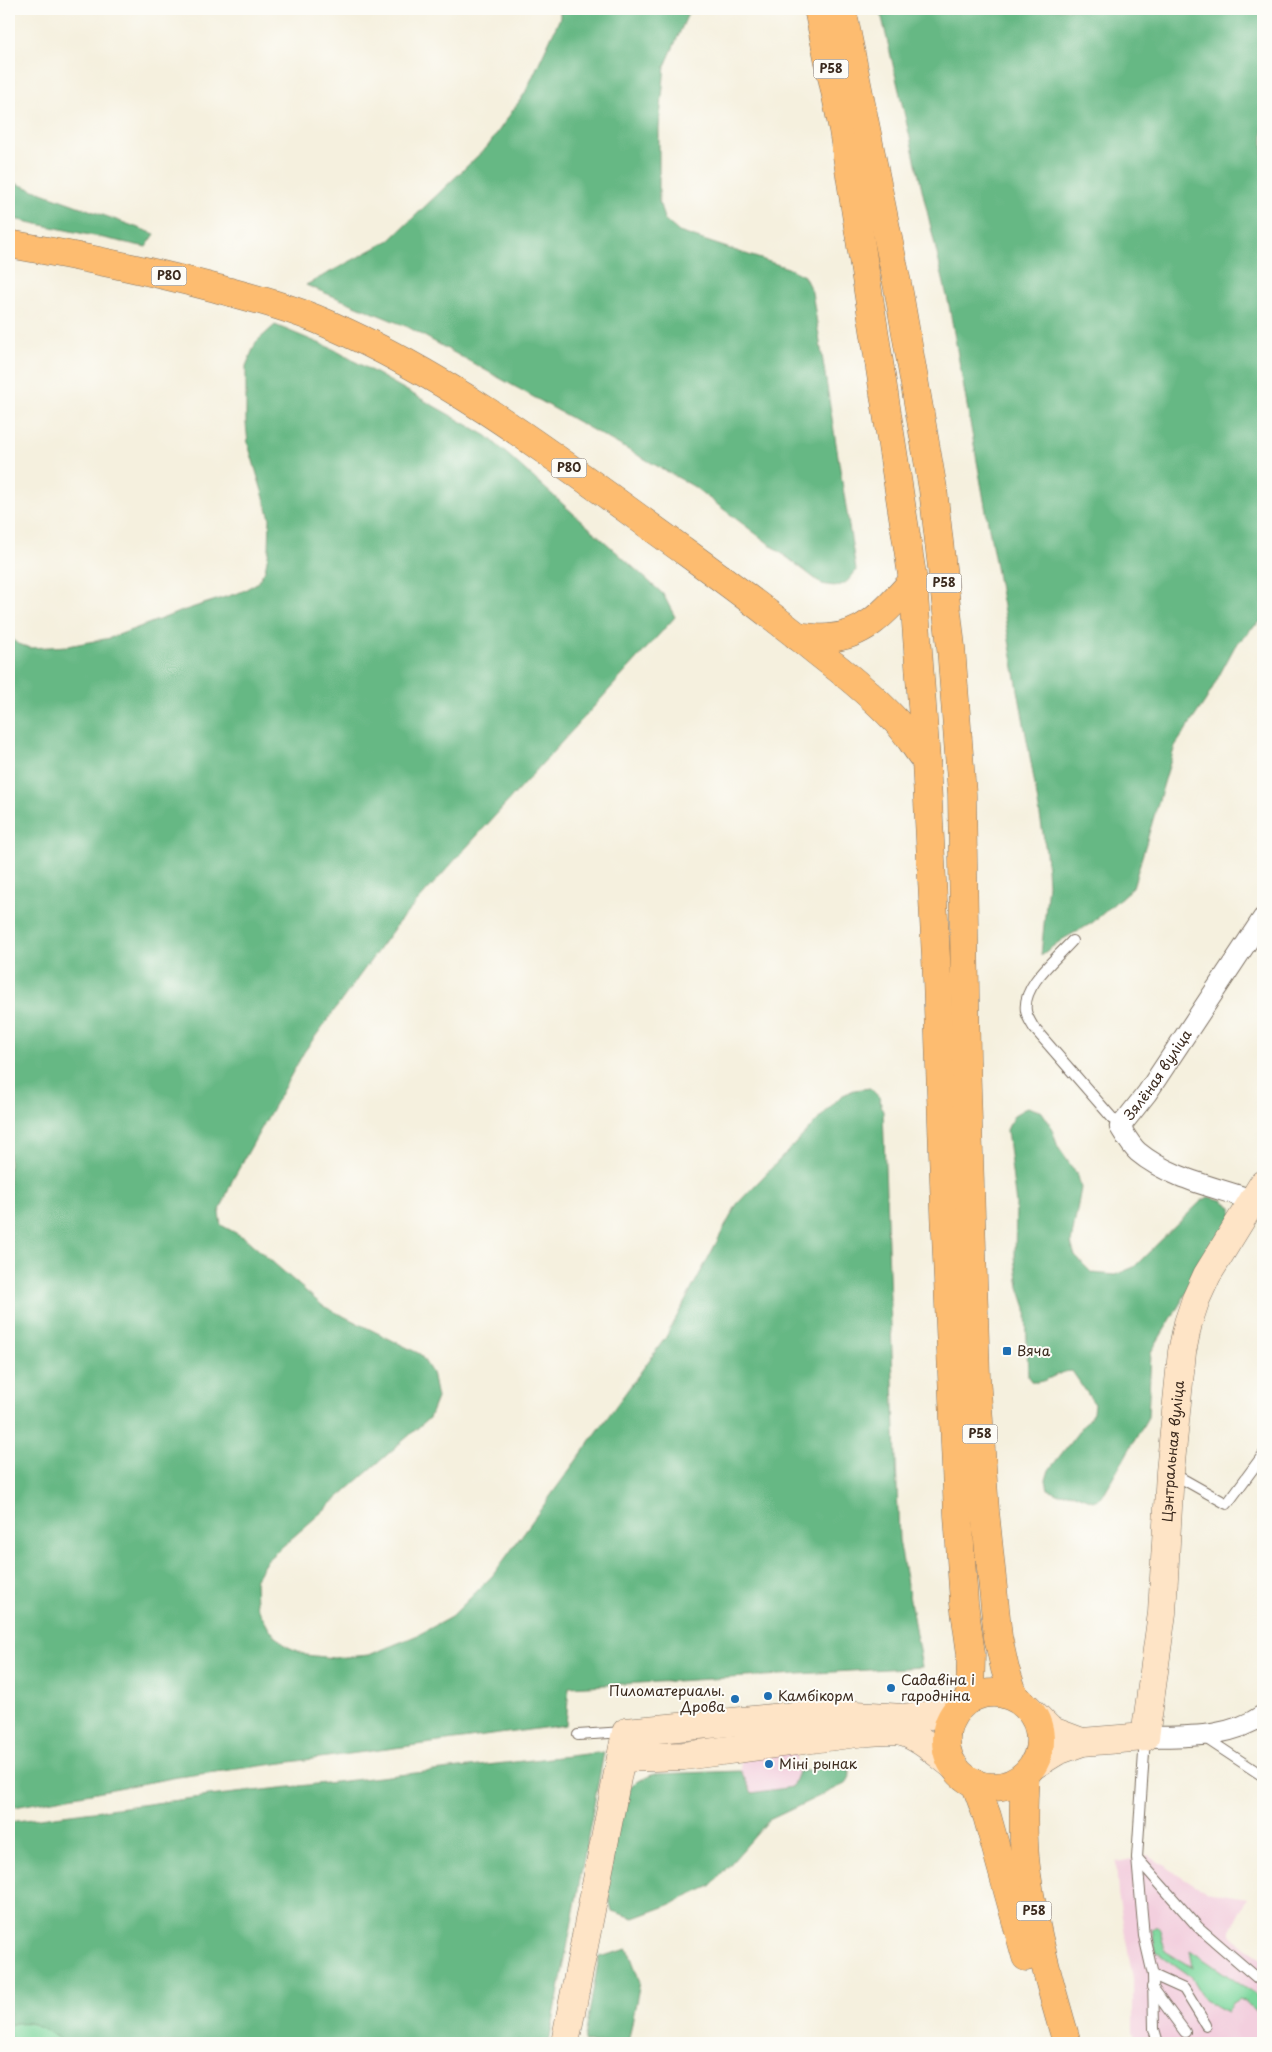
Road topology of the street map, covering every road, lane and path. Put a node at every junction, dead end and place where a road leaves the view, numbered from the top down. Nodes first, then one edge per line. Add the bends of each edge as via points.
1 (818, 9) edge
2 (842, 9) edge
3 (9, 244) edge
4 (913, 581) junction
5 (797, 636) junction
6 (926, 761) junction
7 (1263, 918) edge
8 (1072, 941) dead end
9 (1120, 1127) junction
10 (1258, 1192) edge
11 (1263, 1455) edge
12 (1170, 1472) junction
13 (1021, 1702) junction
14 (965, 1703) junction
15 (1263, 1715) edge
16 (626, 1732) junction
17 (578, 1735) dead end
18 (1201, 1735) junction
19 (1145, 1737) junction
20 (1082, 1742) junction
21 (622, 1758) junction
22 (1029, 1770) junction
23 (965, 1775) junction
24 (1263, 1776) edge
25 (1137, 1858) junction
26 (1153, 1975) junction
27 (1263, 1983) edge
28 (1152, 1987) junction
29 (1206, 2025) dead end
30 (1185, 2032) dead end
31 (565, 2043) edge
32 (1050, 2043) edge
33 (1067, 2043) edge
34 (1158, 2043) edge

1 - 4 main road, Р58 via 843,130
2 - 13 main road, Р58 via 899,293 931,479 951,647 962,794 976,1376 998,1637 1005,1670
3 - 5 main road, Р80 via 87,257 250,297 325,323 389,352 472,400 533,442
4 - 5 main road via 868,627 847,636
4 - 6 main road, Р58
5 - 6 main road, Р80 via 845,674 898,723
6 - 14 main road, Р58 via 938,978 958,1515 971,1654
7 - 9 street, Зялёная вуліца via 1148,1092
8 - 9 lane via 1033,984 1025,1000 1026,1013 1034,1028
9 - 10 street, Зялёная вуліца via 1136,1150 1172,1172
10 - 12 street, Цэнтральная вуліца via 1207,1276 1188,1323
11 - 12 lane via 1227,1504
12 - 19 street, Цэнтральная вуліца via 1162,1613
13 - 14 main road via 993,1693
13 - 20 street via 1050,1730
13 - 22 main road, Р58 via 1036,1720 1040,1735 1040,1750
14 - 16 street via 930,1715 903,1718 825,1713
14 - 23 main road, Р58 via 952,1717 947,1736 949,1755
15 - 18 street via 1241,1727
16 - 17 lane
16 - 21 street
18 - 19 street
18 - 24 lane
19 - 20 street
19 - 25 lane
20 - 22 street via 1057,1751
21 - 23 street via 684,1756 865,1732 904,1732
21 - 31 street
22 - 23 main road via 1010,1784 992,1787
22 - 33 main road, Р58 via 1023,1809 1027,1874 1040,1940
23 - 32 main road, Р58 via 988,1816
25 - 26 lane via 1144,1936
25 - 27 lane via 1198,1927
26 - 28 lane
26 - 29 lane via 1184,1989
28 - 30 lane
28 - 34 lane

